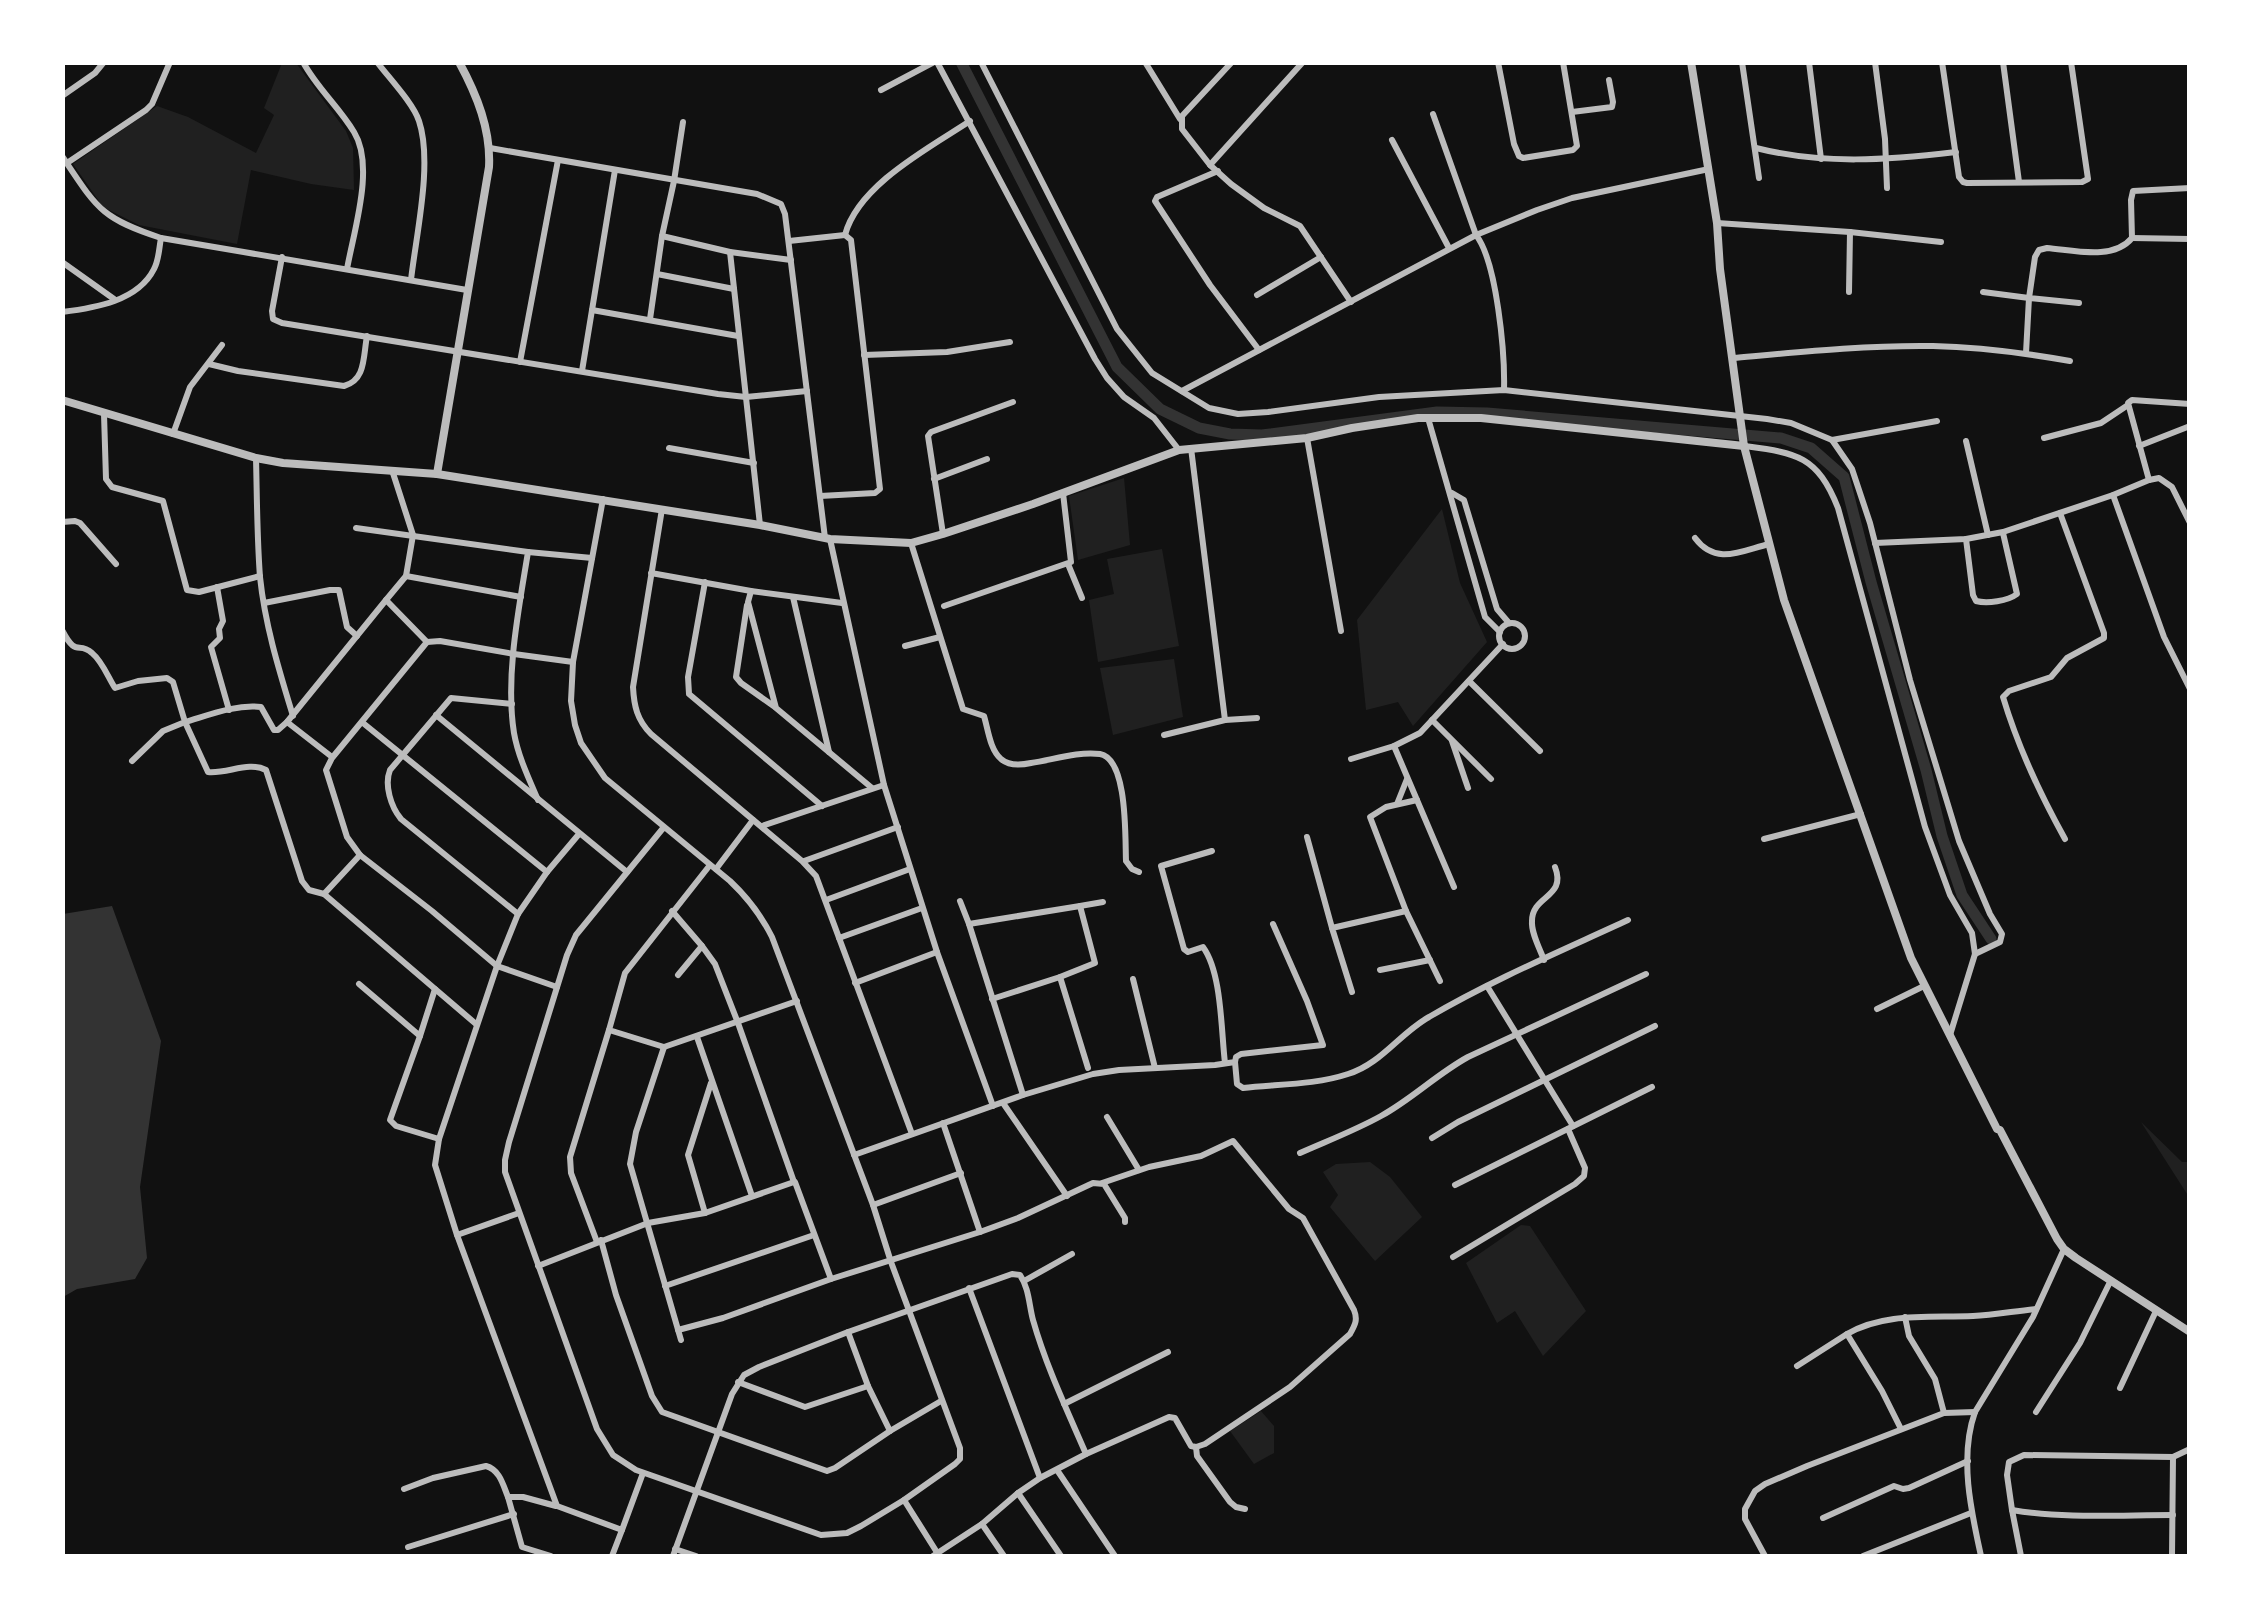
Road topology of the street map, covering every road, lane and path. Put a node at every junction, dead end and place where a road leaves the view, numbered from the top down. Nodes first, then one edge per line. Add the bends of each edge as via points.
1 (104, 62) edge
2 (170, 62) edge
3 (303, 62) edge
4 (377, 62) edge
5 (459, 62) edge
6 (936, 62) edge
7 (981, 62) edge
8 (1146, 62) edge
9 (1232, 62) edge
10 (1304, 62) edge
11 (1498, 62) edge
12 (1563, 62) edge
13 (1691, 62) edge
14 (1742, 62) edge
15 (1808, 62) edge
16 (1875, 62) edge
17 (1942, 62) edge
18 (2003, 62) edge
19 (2071, 62) edge
20 (1610, 80) dead end
21 (881, 90) dead end
22 (62, 96) edge
23 (1572, 112) junction
24 (1433, 114) dead end
25 (1180, 120) junction
26 (970, 121) junction
27 (683, 122) dead end
28 (1392, 140) dead end
29 (490, 148) junction
30 (1756, 148) junction
31 (1956, 152) junction
32 (1821, 159) junction
33 (65, 160) edge
34 (558, 160) junction
35 (1886, 160) junction
36 (1210, 164) junction
37 (1709, 169) junction
38 (616, 170) junction
39 (1218, 171) junction
40 (1759, 178) dead end
41 (674, 182) junction
42 (2019, 182) junction
43 (1888, 188) dead end
44 (2190, 188) edge
45 (1717, 223) junction
46 (1850, 232) junction
47 (1476, 234) junction
48 (843, 235) junction
49 (662, 236) junction
50 (161, 238) junction
51 (2132, 238) junction
52 (2190, 239) edge
53 (789, 241) junction
54 (1940, 242) dead end
55 (1449, 248) junction
56 (730, 252) junction
57 (282, 257) junction
58 (1321, 257) junction
59 (791, 260) junction
60 (62, 262) edge
61 (347, 268) junction
62 (657, 274) junction
63 (411, 280) junction
64 (734, 289) junction
65 (468, 290) junction
66 (1849, 292) dead end
67 (1983, 292) dead end
68 (1257, 295) dead end
69 (2029, 298) junction
70 (115, 300) junction
71 (1351, 302) junction
72 (2079, 304) dead end
73 (592, 310) junction
74 (62, 312) edge
75 (650, 319) junction
76 (367, 336) junction
77 (738, 336) junction
78 (1010, 342) dead end
79 (222, 345) dead end
80 (1259, 350) junction
81 (457, 353) junction
82 (2026, 353) junction
83 (864, 355) junction
84 (1733, 358) junction
85 (2070, 361) dead end
86 (520, 362) junction
87 (209, 364) junction
88 (582, 371) junction
89 (1504, 390) junction
90 (807, 392) junction
91 (1182, 392) junction
92 (746, 397) junction
93 (62, 400) edge
94 (1013, 402) dead end
95 (2190, 404) edge
96 (2128, 405) junction
97 (104, 414) junction
98 (1428, 418) junction
99 (1742, 419) junction
100 (1937, 421) dead end
101 (2190, 426) edge
102 (173, 434) junction
103 (1307, 438) junction
104 (2044, 438) dead end
105 (1832, 440) junction
106 (1966, 441) dead end
107 (1744, 443) junction
108 (2140, 446) junction
109 (669, 448) dead end
110 (1191, 448) junction
111 (1179, 450) junction
112 (256, 458) junction
113 (986, 459) dead end
114 (754, 463) junction
115 (392, 470) junction
116 (437, 474) junction
117 (934, 478) junction
118 (2149, 480) junction
119 (1451, 492) junction
120 (1063, 494) junction
121 (2113, 495) junction
122 (820, 496) junction
123 (603, 499) junction
124 (662, 509) junction
125 (2060, 513) junction
126 (62, 522) edge
127 (760, 524) junction
128 (2189, 524) edge
129 (356, 528) dead end
130 (2003, 532) junction
131 (943, 534) junction
132 (1988, 534) junction
133 (413, 535) junction
134 (827, 538) junction
135 (1694, 538) dead end
136 (1966, 539) junction
137 (910, 543) junction
138 (1875, 543) junction
139 (1770, 544) junction
140 (528, 552) junction
141 (592, 558) junction
142 (116, 564) dead end
143 (1068, 564) junction
144 (651, 573) junction
145 (260, 576) junction
146 (406, 576) junction
147 (705, 582) junction
148 (217, 588) junction
149 (750, 590) junction
150 (521, 597) junction
151 (794, 597) junction
152 (1082, 598) dead end
153 (386, 600) junction
154 (748, 602) junction
155 (264, 603) junction
156 (842, 603) junction
157 (944, 606) dead end
158 (1509, 623) junction
159 (62, 630) edge
160 (1340, 631) dead end
161 (1500, 632) junction
162 (357, 636) junction
163 (940, 636) junction
164 (427, 642) junction
165 (1504, 644) junction
166 (905, 646) dead end
167 (514, 654) junction
168 (573, 662) junction
169 (1469, 680) junction
170 (2190, 689) edge
171 (512, 704) junction
172 (776, 708) junction
173 (229, 710) junction
174 (436, 715) junction
175 (1257, 718) dead end
176 (290, 719) junction
177 (1224, 720) junction
178 (1432, 720) junction
179 (185, 722) junction
180 (363, 723) junction
181 (1164, 735) dead end
182 (1452, 740) junction
183 (1394, 746) junction
184 (1540, 751) dead end
185 (829, 752) junction
186 (403, 754) junction
187 (332, 758) junction
188 (1352, 759) dead end
189 (132, 760) dead end
190 (1407, 778) junction
191 (1491, 779) dead end
192 (884, 784) junction
193 (872, 788) junction
194 (1468, 788) dead end
195 (538, 800) junction
196 (1417, 800) junction
197 (1397, 804) junction
198 (822, 806) junction
199 (1861, 814) junction
200 (753, 820) junction
201 (664, 827) junction
202 (761, 827) junction
203 (898, 828) junction
204 (578, 834) junction
205 (1307, 837) dead end
206 (1764, 839) dead end
207 (2064, 839) dead end
208 (1212, 851) dead end
209 (360, 856) junction
210 (802, 861) junction
211 (713, 867) junction
212 (1555, 867) dead end
213 (910, 869) junction
214 (547, 872) junction
215 (626, 872) junction
216 (1138, 872) dead end
217 (1454, 887) dead end
218 (324, 894) junction
219 (826, 900) junction
220 (960, 901) dead end
221 (1103, 902) dead end
222 (1080, 906) junction
223 (922, 908) junction
224 (1406, 911) junction
225 (672, 912) junction
226 (518, 914) junction
227 (1628, 920) dead end
228 (969, 924) junction
229 (1273, 924) dead end
230 (1332, 928) junction
231 (839, 938) junction
232 (702, 946) junction
233 (936, 952) junction
234 (1975, 954) junction
235 (1430, 960) junction
236 (1544, 960) junction
237 (497, 966) junction
238 (1380, 970) dead end
239 (1646, 974) dead end
240 (678, 975) dead end
241 (1060, 976) junction
242 (1133, 979) dead end
243 (1440, 980) dead end
244 (855, 982) junction
245 (359, 984) dead end
246 (1487, 986) junction
247 (1924, 986) junction
248 (557, 987) junction
249 (435, 989) junction
250 (1352, 992) dead end
251 (992, 999) junction
252 (797, 1001) junction
253 (1877, 1009) dead end
254 (738, 1022) junction
255 (477, 1025) junction
256 (1656, 1026) dead end
257 (609, 1030) junction
258 (1517, 1034) junction
259 (420, 1036) junction
260 (697, 1036) junction
261 (1950, 1036) junction
262 (664, 1048) junction
263 (1235, 1062) junction
264 (1225, 1063) junction
265 (1088, 1068) dead end
266 (1155, 1068) junction
267 (1545, 1081) junction
268 (712, 1082) junction
269 (1652, 1087) dead end
270 (1023, 1095) junction
271 (1003, 1102) junction
272 (993, 1106) junction
273 (1107, 1116) dead end
274 (943, 1123) junction
275 (1570, 1127) junction
276 (912, 1134) junction
277 (1432, 1138) dead end
278 (439, 1139) junction
279 (1300, 1153) dead end
280 (854, 1155) junction
281 (1139, 1170) junction
282 (960, 1173) junction
283 (794, 1182) junction
284 (1102, 1183) junction
285 (1455, 1185) dead end
286 (752, 1196) junction
287 (1067, 1196) junction
288 (873, 1206) junction
289 (518, 1213) junction
290 (705, 1213) junction
291 (1125, 1220) dead end
292 (648, 1223) junction
293 (980, 1232) junction
294 (457, 1235) junction
295 (814, 1235) junction
296 (599, 1241) junction
297 (2064, 1249) junction
298 (1072, 1254) dead end
299 (1453, 1256) dead end
300 (891, 1262) junction
301 (538, 1266) junction
302 (831, 1279) junction
303 (2110, 1280) junction
304 (1024, 1281) junction
305 (665, 1286) junction
306 (968, 1288) junction
307 (2036, 1309) junction
308 (909, 1310) junction
309 (2156, 1311) junction
310 (1906, 1317) junction
311 (678, 1330) junction
312 (848, 1332) junction
313 (2190, 1332) edge
314 (1847, 1334) junction
315 (681, 1340) dead end
316 (1168, 1352) dead end
317 (1797, 1366) dead end
318 (738, 1382) junction
319 (868, 1386) junction
320 (2120, 1388) dead end
321 (941, 1401) junction
322 (1064, 1404) junction
323 (1975, 1412) junction
324 (2036, 1412) dead end
325 (1944, 1413) junction
326 (1901, 1430) junction
327 (890, 1431) junction
328 (719, 1433) junction
329 (1196, 1447) junction
330 (2189, 1450) edge
331 (1086, 1454) junction
332 (2173, 1457) junction
333 (1968, 1461) junction
334 (1057, 1470) junction
335 (644, 1473) junction
336 (1040, 1478) junction
337 (404, 1489) dead end
338 (696, 1492) junction
339 (1018, 1493) junction
340 (508, 1497) junction
341 (904, 1500) junction
342 (558, 1506) junction
343 (1245, 1509) dead end
344 (2012, 1510) junction
345 (1971, 1513) junction
346 (514, 1514) junction
347 (2173, 1515) junction
348 (1823, 1518) dead end
349 (982, 1524) junction
350 (622, 1530) junction
351 (408, 1547) dead end
352 (522, 1547) junction
353 (674, 1553) edge
354 (523, 1556) edge
355 (552, 1556) edge
356 (612, 1556) edge
357 (696, 1556) edge
358 (937, 1556) edge
359 (1004, 1556) edge
360 (1061, 1556) edge
361 (1115, 1556) edge
362 (1765, 1556) edge
363 (1863, 1556) edge
364 (1981, 1556) edge
365 (2021, 1556) edge
366 (2172, 1556) edge

1 - 22 street
2 - 33 street via 146,110
3 - 61 street via 363,152
4 - 63 street via 420,122 423,180
5 - 29 street
6 - 21 street
6 - 26 street
7 - 91 street via 1117,329 1152,373
8 - 25 street
9 - 25 street
10 - 36 street
11 - 23 street via 1520,158 1576,148
12 - 23 street
13 - 37 street
14 - 30 street
15 - 32 street
16 - 35 street
17 - 31 street
18 - 42 street
19 - 42 street via 2088,179
20 - 23 street via 1612,106
24 - 47 street
25 - 36 street
26 - 48 street via 885,180
26 - 111 street via 1095,360
27 - 41 street
28 - 55 street
29 - 34 street
29 - 65 street
30 - 32 street
30 - 40 street
31 - 35 street
31 - 42 street via 1962,182
32 - 35 street
33 - 50 street via 96,207
34 - 38 street
34 - 86 street
35 - 43 street
36 - 39 street
37 - 45 street
37 - 47 street via 1572,198
38 - 41 street
38 - 73 street
39 - 58 street via 1264,208 1300,226
39 - 80 street via 1155,201
41 - 49 street
41 - 53 street via 772,198 784,208
44 - 51 street via 2133,192
45 - 46 street
45 - 84 street
46 - 54 street
46 - 66 street
47 - 55 street
47 - 89 street via 1500,320
48 - 53 street
48 - 83 street via 851,240
49 - 56 street
49 - 62 street
50 - 57 street
50 - 70 street via 152,272 135,292
51 - 52 street
51 - 69 street via 2122,248 2097,252 2041,249
53 - 59 street
55 - 71 street
56 - 59 street
56 - 64 street
57 - 61 street
57 - 76 street via 273,319
58 - 68 street
58 - 71 street
59 - 90 street
60 - 70 street
61 - 63 street
62 - 64 street
62 - 75 street
63 - 65 street
64 - 77 street
65 - 81 street
67 - 69 street
69 - 72 street
69 - 82 street
70 - 74 street
71 - 80 street
73 - 75 street
73 - 88 street
75 - 77 street
76 - 81 street
76 - 87 street via 360,378 344,386
77 - 92 street
78 - 83 street
79 - 87 street
80 - 91 street
81 - 86 street
81 - 116 street
82 - 84 street via 1932,346
82 - 85 street
83 - 122 street via 880,490
84 - 99 street
86 - 88 street
87 - 102 street via 186,395
88 - 92 street
89 - 91 street via 1238,414 1208,408
89 - 99 street
90 - 92 street
90 - 122 street
92 - 114 street
93 - 97 street
94 - 117 street via 931,432
95 - 96 street
96 - 104 street via 2101,423
96 - 108 street
97 - 102 street
97 - 148 street via 108,484 162,500 187,590
98 - 103 street
98 - 107 street
98 - 119 street
99 - 105 street via 1791,423
99 - 107 street
100 - 105 street
101 - 108 street
102 - 112 street
103 - 110 street
103 - 160 street
105 - 138 street via 1852,469
106 - 132 street
107 - 139 street
107 - 234 street via 1792,453 1832,492 1925,827
108 - 118 street
109 - 114 street
110 - 111 street
110 - 177 street
111 - 120 street
112 - 115 street
112 - 145 street
113 - 117 street
114 - 127 street
115 - 116 street
115 - 133 street
116 - 123 street
117 - 131 street
118 - 121 street
118 - 128 street via 2170,484
119 - 158 street via 1464,500 1497,610
119 - 161 street via 1485,616
120 - 131 street
120 - 143 street
121 - 125 street
121 - 170 street
122 - 134 street
123 - 124 street
123 - 141 street
124 - 127 street
124 - 144 street
125 - 130 street
125 - 207 street via 2104,638 2067,658 2055,675 2004,697
126 - 142 street via 80,523
127 - 134 street
129 - 133 street
130 - 132 street
130 - 136 street via 2017,591 1997,600 1974,599
131 - 137 street
132 - 136 street
133 - 140 street
133 - 146 street
134 - 137 street
134 - 156 street
135 - 139 street via 1723,555
136 - 138 street
137 - 163 street
138 - 234 street via 1948,806 2002,934 2000,942
139 - 199 street
140 - 141 street
140 - 150 street
141 - 168 street
143 - 152 street
143 - 157 street
144 - 147 street
144 - 200 street via 633,687 637,714 651,734
145 - 148 street
145 - 155 street
146 - 150 street
146 - 153 street
147 - 149 street
147 - 198 street via 689,694
148 - 173 street via 222,621 211,647
149 - 151 street
149 - 154 street
150 - 167 street
151 - 156 street
151 - 185 street
153 - 162 street
153 - 164 street
154 - 172 street
154 - 172 street via 736,677
155 - 162 street via 339,590 347,627
155 - 176 street
156 - 192 street
158 - 161 street
158 - 165 street via 1522,627 1525,639 1516,648
159 - 179 street via 73,647 94,654 115,688 170,678
161 - 165 street
162 - 176 street
163 - 166 street
163 - 216 street via 963,708 984,716 1001,759 1024,764 1101,754 1112,760 1121,781 1126,861
164 - 167 street
164 - 180 street
165 - 169 street
167 - 168 street
167 - 171 street
168 - 201 street via 571,701 581,743 605,778
169 - 178 street
169 - 184 street
171 - 174 street via 454,697
171 - 195 street via 514,735
172 - 185 street
173 - 176 street via 259,706 276,730
173 - 179 street
174 - 186 street
174 - 195 street
175 - 177 street
176 - 187 street
177 - 181 street
178 - 182 street
178 - 183 street
179 - 189 street via 163,731
179 - 218 street via 208,772 264,768 302,881
180 - 186 street
180 - 187 street
182 - 191 street
182 - 194 street
183 - 188 street
183 - 190 street
185 - 193 street
186 - 214 street
186 - 226 street via 387,778 396,813
187 - 209 street via 327,776 347,838
190 - 196 street
190 - 197 street
192 - 193 street
192 - 203 street
193 - 198 street
195 - 204 street
196 - 197 street
196 - 217 street
197 - 224 street via 1370,817
198 - 202 street
199 - 206 street
199 - 247 street
200 - 202 street
200 - 211 street
201 - 211 street
201 - 215 street
202 - 210 street
203 - 210 street
203 - 213 street
204 - 214 street
204 - 215 street
205 - 230 street
208 - 264 street via 1161,866 1184,949 1203,947 1209,956
209 - 218 street
209 - 237 street
210 - 219 street
211 - 225 street
211 - 252 street via 764,921
212 - 236 street via 1558,884 1532,921
213 - 219 street
213 - 223 street
214 - 226 street
215 - 248 street via 576,935
218 - 249 street
219 - 231 street
220 - 228 street
221 - 222 street
222 - 228 street
222 - 241 street via 1095,963
223 - 231 street
223 - 233 street
224 - 230 street
224 - 235 street
225 - 232 street
225 - 257 street via 626,973
226 - 237 street
227 - 236 street
228 - 251 street
229 - 263 street via 1323,1045 1241,1054
230 - 250 street
231 - 244 street
232 - 240 street
232 - 254 street
233 - 244 street
233 - 272 street
234 - 261 street
235 - 238 street
235 - 243 street
236 - 246 street
237 - 248 street
237 - 255 street
239 - 258 street
241 - 251 street
241 - 265 street
242 - 266 street
244 - 276 street
245 - 259 street
246 - 258 street
246 - 263 street via 1436,1012 1351,1074 1242,1088
247 - 253 street
247 - 261 street
248 - 289 street via 505,1160
249 - 255 street
249 - 259 street
251 - 270 street
252 - 254 street
252 - 280 street
254 - 260 street
254 - 283 street
255 - 278 street
256 - 267 street
257 - 262 street
257 - 296 street via 570,1158
258 - 267 street
258 - 279 street via 1449,1068 1380,1117
259 - 278 street via 390,1120
260 - 262 street
260 - 268 street
261 - 297 street
262 - 292 street via 630,1156
263 - 264 street
264 - 266 street
266 - 270 street via 1093,1074
267 - 275 street
267 - 277 street
268 - 286 street
268 - 290 street via 688,1159
269 - 275 street
270 - 271 street
271 - 272 street
271 - 287 street
272 - 274 street
273 - 281 street
274 - 276 street
274 - 282 street
275 - 285 street
275 - 299 street via 1584,1176
276 - 280 street
278 - 294 street via 435,1165
280 - 288 street
281 - 284 street
281 - 329 street via 1233,1141 1303,1218 1357,1317 1350,1334 1290,1387
282 - 288 street
282 - 293 street
283 - 286 street
283 - 295 street
284 - 287 street
284 - 291 street
286 - 290 street
287 - 293 street
288 - 300 street
289 - 294 street
289 - 301 street
290 - 292 street
292 - 296 street
292 - 305 street
293 - 300 street
294 - 342 street
295 - 302 street
295 - 305 street
296 - 301 street
296 - 328 street via 655,1402 662,1412
297 - 303 street
297 - 307 street
298 - 304 street
300 - 302 street
300 - 308 street
301 - 335 street via 597,1429 613,1455
302 - 311 street
303 - 309 street
303 - 324 street via 2080,1344
304 - 306 street via 1012,1274
304 - 322 street
305 - 311 street
306 - 308 street
306 - 336 street
307 - 310 street
307 - 323 street
308 - 312 street
308 - 321 street
309 - 313 street
309 - 320 street
310 - 314 street
310 - 325 street
311 - 315 street
312 - 318 street via 759,1366
312 - 319 street
314 - 317 street
314 - 326 street
316 - 322 street
318 - 319 street via 806,1407
318 - 328 street
319 - 327 street
321 - 327 street
321 - 341 street via 960,1459
322 - 331 street
323 - 325 street
323 - 333 street
325 - 326 street
326 - 362 street via 1755,1491 1744,1519
327 - 328 street via 827,1471
328 - 338 street
329 - 331 street via 1171,1416
329 - 343 street via 1230,1502
330 - 332 street
331 - 334 street
332 - 344 street via 2016,1457 2007,1476
332 - 347 street
333 - 345 street
333 - 348 street
334 - 336 street
334 - 361 street
335 - 338 street
335 - 350 street
336 - 339 street
337 - 340 street via 486,1466 500,1476
338 - 341 street via 821,1535 847,1533
338 - 353 street
339 - 349 street
339 - 360 street
340 - 342 street
340 - 346 street
341 - 358 street
342 - 350 street
344 - 347 street
344 - 365 street
345 - 363 street
345 - 364 street
346 - 351 street
346 - 352 street
347 - 366 street
349 - 358 street
349 - 359 street
350 - 356 street
352 - 354 street
352 - 355 street
353 - 357 street

